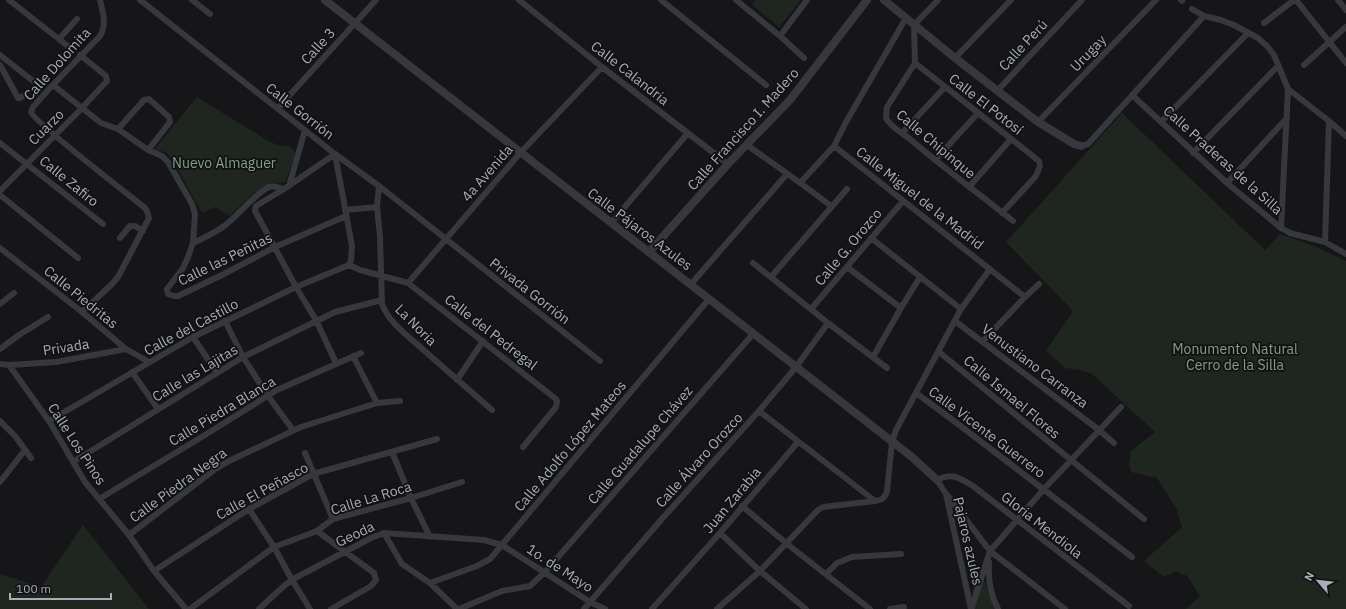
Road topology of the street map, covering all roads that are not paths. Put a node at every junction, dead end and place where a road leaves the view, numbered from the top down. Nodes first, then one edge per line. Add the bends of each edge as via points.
1 (9, 0) edge
2 (100, 0) edge
3 (140, 0) edge
4 (192, 0) edge
5 (326, 0) edge
6 (376, 0) edge
7 (519, 0) edge
8 (661, 0) edge
9 (736, 0) edge
10 (748, 0) edge
11 (807, 0) edge
12 (867, 0) edge
13 (884, 0) edge
14 (938, 0) edge
15 (1011, 0) edge
16 (1082, 0) edge
17 (1156, 0) edge
18 (1295, 0) edge
19 (1338, 0) edge
20 (743, 6) junction
21 (1192, 9) dead end
22 (1346, 10) edge
23 (210, 14) dead end
24 (1204, 16) junction
25 (906, 18) junction
26 (77, 19) dead end
27 (355, 23) junction
28 (1264, 23) dead end
29 (914, 25) junction
30 (1346, 27) edge
31 (1248, 33) junction
32 (780, 36) junction
33 (59, 39) junction
34 (1329, 43) junction
35 (69, 47) dead end
36 (0, 55) edge
37 (80, 55) junction
38 (804, 58) dead end
39 (955, 58) junction
40 (915, 63) junction
41 (1346, 63) edge
42 (0, 65) edge
43 (1304, 65) dead end
44 (1278, 66) junction
45 (602, 67) junction
46 (33, 81) dead end
47 (766, 85) dead end
48 (53, 86) junction
49 (944, 87) junction
50 (1288, 89) junction
51 (998, 90) junction
52 (1132, 95) junction
53 (21, 97) dead end
54 (278, 108) junction
55 (81, 109) junction
56 (978, 114) junction
57 (1287, 118) junction
58 (1329, 121) junction
59 (1038, 122) junction
60 (1161, 122) junction
61 (118, 129) junction
62 (305, 130) junction
63 (688, 133) junction
64 (902, 133) junction
65 (55, 135) junction
66 (1346, 136) edge
67 (1011, 139) junction
68 (0, 143) edge
69 (747, 145) junction
70 (834, 146) junction
71 (1081, 146) joint
72 (148, 150) junction
73 (521, 152) junction
74 (1193, 153) junction
75 (335, 154) junction
76 (935, 160) junction
77 (27, 164) junction
78 (728, 164) junction
79 (787, 174) junction
80 (801, 182) junction
81 (1227, 183) junction
82 (379, 186) junction
83 (969, 187) junction
84 (286, 188) junction
85 (847, 189) dead end
86 (0, 191) edge
87 (0, 195) edge
88 (903, 201) junction
89 (831, 206) junction
90 (377, 207) junction
91 (346, 213) junction
92 (1002, 213) junction
93 (1013, 221) dead end
94 (611, 223) junction
95 (103, 224) dead end
96 (1281, 228) junction
97 (143, 231) junction
98 (120, 238) dead end
99 (871, 238) junction
100 (446, 239) junction
101 (1325, 242) junction
102 (193, 243) junction
103 (275, 247) junction
104 (0, 248) edge
105 (649, 252) junction
106 (1346, 254) edge
107 (78, 258) dead end
108 (753, 263) dead end
109 (349, 265) junction
110 (847, 267) junction
111 (990, 269) junction
112 (771, 277) junction
113 (920, 277) junction
114 (408, 282) junction
115 (691, 284) junction
116 (1039, 284) dead end
117 (296, 287) junction
118 (14, 293) dead end
119 (1025, 297) junction
120 (709, 298) junction
121 (382, 300) junction
122 (0, 304) edge
123 (901, 308) junction
124 (811, 309) junction
125 (961, 309) junction
126 (82, 312) junction
127 (48, 317) dead end
128 (316, 320) junction
129 (225, 321) junction
130 (955, 321) junction
131 (828, 323) junction
132 (753, 334) junction
133 (193, 337) junction
134 (116, 340) junction
135 (483, 341) junction
136 (982, 341) junction
137 (126, 349) junction
138 (0, 350) edge
139 (111, 352) junction
140 (939, 352) junction
141 (361, 353) dead end
142 (353, 356) junction
143 (243, 357) junction
144 (873, 357) junction
145 (600, 361) dead end
146 (149, 362) junction
147 (336, 363) junction
148 (0, 364) edge
149 (9, 366) junction
150 (796, 367) junction
151 (887, 368) dead end
152 (132, 372) junction
153 (217, 373) junction
154 (457, 380) junction
155 (916, 394) junction
156 (268, 396) junction
157 (400, 401) dead end
158 (377, 403) junction
159 (1122, 407) dead end
160 (158, 409) junction
161 (492, 410) dead end
162 (759, 411) junction
163 (0, 421) edge
164 (49, 421) junction
165 (293, 430) junction
166 (1099, 430) junction
167 (437, 439) dead end
168 (798, 442) junction
169 (892, 442) junction
170 (1114, 443) dead end
171 (523, 447) dead end
172 (25, 450) junction
173 (392, 452) junction
174 (306, 453) dead end
175 (31, 458) dead end
176 (1071, 460) junction
177 (73, 462) junction
178 (313, 474) junction
179 (937, 480) junction
180 (0, 482) edge
181 (462, 482) dead end
182 (1044, 489) junction
183 (946, 494) junction
184 (411, 498) junction
185 (99, 499) junction
186 (875, 501) junction
187 (742, 506) junction
188 (249, 509) junction
189 (333, 519) junction
190 (1144, 519) dead end
191 (1016, 520) junction
192 (317, 531) junction
193 (384, 533) junction
194 (720, 533) junction
195 (129, 535) junction
196 (430, 537) junction
197 (786, 543) junction
198 (502, 545) junction
199 (274, 547) junction
200 (344, 552) junction
201 (989, 553) junction
202 (901, 554) dead end
203 (1132, 558) dead end
204 (154, 571) junction
205 (760, 571) junction
206 (545, 572) junction
207 (826, 574) junction
208 (292, 580) junction
209 (430, 583) junction
210 (590, 602) junction
211 (1129, 606) dead end
212 (904, 607) dead end
213 (801, 608) edge
214 (186, 609) edge
215 (190, 609) edge
216 (259, 609) edge
217 (310, 609) edge
218 (331, 609) edge
219 (458, 609) edge
220 (584, 609) edge
221 (605, 609) edge
222 (652, 609) edge
223 (717, 609) edge
224 (870, 609) edge
225 (890, 609) edge
226 (971, 609) edge
227 (998, 609) edge
228 (1065, 609) edge

1 - 33 street
2 - 37 street, Calle Dolomita via 103,31
3 - 54 street, Calle Gorrión
4 - 23 street
5 - 27 street, Calle Pájaros Azules
6 - 27 street, Calle 3
7 - 45 street, Calle Calandria
8 - 47 street
9 - 20 street
10 - 20 street
11 - 32 street
12 - 69 street, Calle Francisco I. Madero via 790,100
13 - 25 street
14 - 29 street
15 - 39 street
16 - 51 street, Calle Perú
17 - 59 street, Urugay
18 - 28 street
18 - 34 street
19 - 22 street
20 - 32 street
21 - 24 street
24 - 31 street via 1227,22
24 - 52 street
25 - 29 street
25 - 70 street
26 - 33 street
27 - 54 street, Calle 3
27 - 73 street, Calle Pájaros Azules
29 - 39 street
29 - 40 street
30 - 34 street
31 - 44 street via 1267,46
31 - 60 street
32 - 38 street
33 - 35 street
34 - 41 street
34 - 43 street
36 - 46 street
37 - 48 street, Calle Dolomita
37 - 55 street, Cuarzo via 107,79
39 - 51 street
40 - 49 street, Calle El Potosí
40 - 64 street, Calle Chipinque via 886,112 888,122
42 - 53 street via 17,96
44 - 50 street
44 - 74 street
45 - 63 street, Calle Calandria
45 - 73 street, 4a Avenida
48 - 55 street
48 - 65 street, Calle Dolomita via 31,112
49 - 56 street, Calle El Potosí
49 - 64 street
50 - 57 street
50 - 58 street
51 - 59 street
52 - 60 street, Calle Praderas de la Silla
52 - 71 street via 1088,144
54 - 62 street, Calle Gorrión
55 - 61 street via 101,123
55 - 65 street, Cuarzo
56 - 67 street, Calle El Potosí
56 - 76 street
57 - 81 street
57 - 96 street
58 - 66 street
58 - 101 street
59 - 71 street
60 - 74 street, Calle Praderas de la Silla
61 - 72 street
61 - 72 street via 147,98 169,117 170,122
62 - 75 street, Calle Gorrión
62 - 84 street
63 - 78 street, Calle Calandria
63 - 94 street
64 - 76 street, Calle Chipinque
65 - 77 street, Cuarzo
65 - 97 street via 148,211 149,218
67 - 83 street
67 - 92 street, Calle El Potosí via 1037,159 1040,166 1036,176
68 - 77 street, Calle Zafiro
69 - 78 street, Calle Francisco I. Madero
69 - 79 street
70 - 80 street
70 - 88 street, Calle Miguel de la Madrid
72 - 102 street via 162,156 168,162 192,204
73 - 94 street, Calle Pájaros Azules
73 - 100 street, 4a Avenida
74 - 81 street, Calle Praderas de la Silla
75 - 82 street, Calle Gorrión
75 - 84 street
75 - 91 street
76 - 83 street, Calle Chipinque
77 - 86 street, Cuarzo
77 - 95 street, Calle Zafiro
78 - 105 street, Calle Francisco I. Madero
79 - 80 street
79 - 115 street
80 - 89 street
81 - 96 street, Calle Praderas de la Silla
82 - 90 street
82 - 100 street, Calle Gorrión
83 - 92 street, Calle Chipinque
84 - 102 street via 268,188 228,224
84 - 103 street via 255,209
85 - 89 street
87 - 107 street
88 - 99 street, Calle G. Orozco
88 - 111 street, Calle Miguel de la Madrid
89 - 112 street
90 - 91 street, Calle las Peñitas
90 - 121 street, La Noria
91 - 103 street, Calle las Peñitas
91 - 109 street via 352,246
92 - 93 street, Calle Chipinque
94 - 105 street, Calle Pájaros Azules
96 - 101 street, Calle Praderas de la Silla via 1290,233
97 - 98 street via 130,226
97 - 126 street via 118,277
99 - 110 street, Calle G. Orozco
99 - 113 street
100 - 114 street, 4a Avenida
100 - 145 street, Privada Gorrión
101 - 106 street, Calle Praderas de la Silla
102 - 103 street, Calle las Peñitas via 183,268 167,289 170,296 178,296
103 - 117 street
104 - 126 street, Calle Piedritas
105 - 115 street, Calle Pájaros Azules
108 - 112 street
109 - 114 street
109 - 117 street, Calle del Castillo
110 - 123 street
110 - 124 street, Calle G. Orozco
111 - 119 street, Calle Miguel de la Madrid
111 - 125 street
112 - 124 street
113 - 123 street
113 - 125 street
114 - 135 street, Calle del Pedregal
115 - 120 street, Calle Pájaros Azules
116 - 119 street
117 - 128 street
117 - 129 street, Calle del Castillo
118 - 122 street
119 - 136 street
120 - 132 street, Calle Pájaros Azules
120 - 198 street, Calle Adolfo López Mateos
121 - 128 street, Calle las Lajitas via 335,312
121 - 154 street, La Noria via 384,309 395,325
123 - 144 street
124 - 131 street
125 - 130 street
126 - 134 street, Calle Piedritas
127 - 138 street
128 - 143 street, Calle las Lajitas
128 - 147 street
129 - 133 street, Calle del Castillo
129 - 143 street
130 - 136 street, Venustiano Carranza
130 - 140 street
131 - 144 street
131 - 150 street, Calle Álvaro Orozco
132 - 150 street, Calle Pájaros Azules
132 - 206 street, Calle Guadalupe Chávez
133 - 146 street, Calle del Castillo
133 - 153 street
134 - 137 street, Calle Piedritas
134 - 139 street
135 - 154 street
135 - 171 street, Calle del Pedregal via 557,401 556,407
136 - 166 street, Venustiano Carranza
137 - 139 street, Privada
137 - 146 street, Calle Piedritas
139 - 149 street, Privada via 56,362
140 - 155 street
140 - 176 street, Calle Ismael Flores
141 - 142 street, Calle Piedra Blanca
142 - 147 street, Calle Piedra Blanca
142 - 158 street
143 - 153 street, Calle las Lajitas
143 - 156 street
144 - 151 street
146 - 152 street, Calle del Castillo
147 - 156 street, Calle Piedra Blanca
148 - 149 street, Privada
149 - 164 street, Calle Los Pinos
150 - 162 street, Calle Álvaro Orozco
150 - 169 street, Calle Pájaros Azules
152 - 160 street
152 - 164 street, Calle del Castillo
153 - 160 street, Calle las Lajitas
154 - 161 street, La Noria
155 - 169 street
155 - 182 street, Calle Vicente Guerrero
156 - 165 street
156 - 185 street, Calle Piedra Blanca
157 - 158 street, Calle Piedra Negra
158 - 165 street, Calle Piedra Negra
159 - 166 street
160 - 177 street, Calle las Lajitas
162 - 168 street
162 - 210 street, Calle Álvaro Orozco
163 - 172 street
164 - 177 street, Calle Los Pinos
165 - 195 street, Calle Piedra Negra via 214,470
166 - 170 street, Venustiano Carranza
166 - 176 street
167 - 173 street, Calle El Peñasco
168 - 186 street
168 - 187 street, Juan Zarabia
169 - 179 street, Calle Pájaros Azules
169 - 186 street via 886,496
172 - 175 street
172 - 180 street
173 - 178 street, Calle El Peñasco
173 - 184 street
174 - 178 street
176 - 182 street
176 - 190 street, Calle Ismael Flores
177 - 185 street, Calle Los Pinos
178 - 188 street, Calle El Peñasco
178 - 189 street
179 - 183 street, Pajaros azules
179 - 191 street, Gloria Mendiola via 949,476 958,477
181 - 184 street, Calle La Roca
182 - 191 street
182 - 203 street, Calle Vicente Guerrero
183 - 201 street
183 - 226 street, Pajaros azules
184 - 189 street, Calle La Roca
184 - 196 street
185 - 195 street, Calle Los Pinos
186 - 197 street via 823,507
187 - 194 street, Juan Zarabia
187 - 197 street
188 - 199 street
188 - 204 street, Calle El Peñasco
189 - 192 street, Calle La Roca
191 - 201 street
191 - 211 street, Gloria Mendiola
192 - 199 street, Calle La Roca
192 - 200 street
193 - 196 street, Geoda
193 - 200 street, Geoda
193 - 209 street via 402,564
194 - 205 street
194 - 222 street, Juan Zarabia
195 - 204 street, Calle Los Pinos
196 - 198 street, Geoda via 484,540
197 - 205 street
197 - 207 street
198 - 206 street, 1o. de Mayo
198 - 209 street, Calle Adolfo López Mateos via 483,563
199 - 208 street
199 - 215 street, Calle La Roca
200 - 208 street, Geoda
200 - 218 street via 374,573 376,580 371,586
201 - 226 street
201 - 227 street via 989,582
201 - 228 street
202 - 207 street via 852,557 837,563
204 - 214 street, Calle Los Pinos
205 - 213 street
205 - 223 street
206 - 210 street, 1o. de Mayo
206 - 219 street, Calle Guadalupe Chávez via 530,586 502,591
207 - 224 street
208 - 216 street, Geoda
208 - 217 street
209 - 219 street
210 - 220 street, Calle Álvaro Orozco
210 - 221 street, 1o. de Mayo
212 - 225 street

